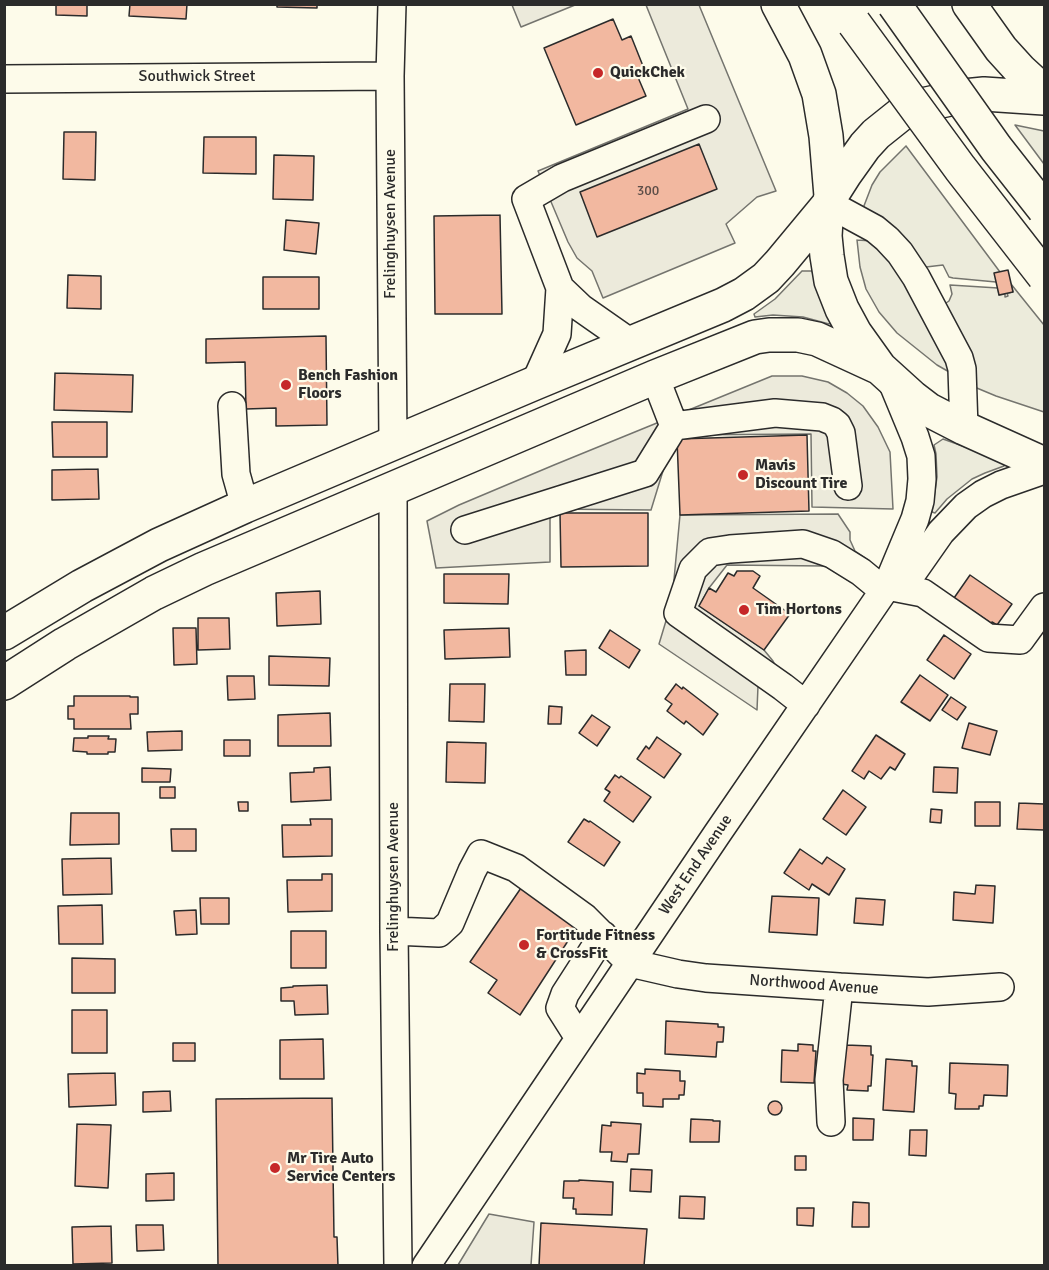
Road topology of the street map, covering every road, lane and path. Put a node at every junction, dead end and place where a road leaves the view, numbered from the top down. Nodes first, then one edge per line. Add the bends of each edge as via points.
1 (392, 4) edge
2 (778, 4) edge
3 (894, 4) edge
4 (969, 4) edge
5 (848, 14) edge
6 (390, 76) junction
7 (4, 79) edge
8 (1044, 92) edge
9 (1044, 98) edge
10 (706, 119) dead end
11 (830, 200) junction
12 (1044, 209) edge
13 (1044, 276) edge
14 (560, 288) junction
15 (632, 343) junction
16 (885, 373) junction
17 (655, 377) junction
18 (535, 383) junction
19 (232, 406) dead end
20 (674, 426) junction
21 (964, 428) junction
22 (393, 443) junction
23 (1044, 464) edge
24 (1044, 470) edge
25 (848, 486) dead end
26 (393, 488) junction
27 (245, 506) junction
28 (465, 530) dead end
29 (886, 588) junction
30 (1044, 607) edge
31 (4, 633) edge
32 (4, 683) edge
33 (806, 705) junction
34 (394, 931) junction
35 (603, 935) junction
36 (630, 963) junction
37 (838, 987) junction
38 (1000, 987) dead end
39 (579, 1038) junction
40 (831, 1122) dead end
41 (398, 1266) edge
42 (426, 1266) edge

1 - 6 street, Frelinghuysen Avenue
2 - 11 highway via 805,55 819,94
3 - 12 highway, bridge
4 - 8 highway via 1001,50
5 - 13 highway, bridge
6 - 7 street, Southwick Street
6 - 22 street, Frelinghuysen Avenue
9 - 11 highway via 964,96 931,102 902,114 864,146
10 - 14 street via 562,178 526,199
11 - 15 highway via 780,263 744,294
11 - 16 highway via 825,236 831,281 855,333
11 - 21 street via 887,239 916,277 959,358
14 - 15 street via 581,308
14 - 18 street via 557,334
15 - 18 highway
16 - 17 highway via 817,339 768,335 755,336
16 - 21 highway via 929,410
16 - 29 street, West End Avenue via 915,437 922,479 915,519
17 - 20 street
17 - 26 highway
18 - 22 highway
19 - 27 street via 236,474
20 - 25 street via 776,413 822,417 837,425 841,433
20 - 28 street via 645,473
21 - 23 highway
22 - 27 highway
24 - 29 street, West End Avenue via 1001,485 966,506 941,532 913,572
26 - 32 highway via 154,593
26 - 34 street, Frelinghuysen Avenue
27 - 31 highway via 111,570
29 - 30 street via 923,593 988,638 1020,640
29 - 33 street, West End Avenue
29 - 33 street via 832,554 803,544 710,552 693,569 678,613
33 - 36 street, West End Avenue
34 - 35 street via 439,933 450,922 481,854 516,868
34 - 41 street, Frelinghuysen Avenue
35 - 36 street
35 - 39 street via 560,1008
36 - 37 street, Northwood Avenue via 706,978
36 - 39 street, West End Avenue
37 - 38 street, Northwood Avenue via 927,992
37 - 40 street via 829,1080
39 - 42 street, West End Avenue

